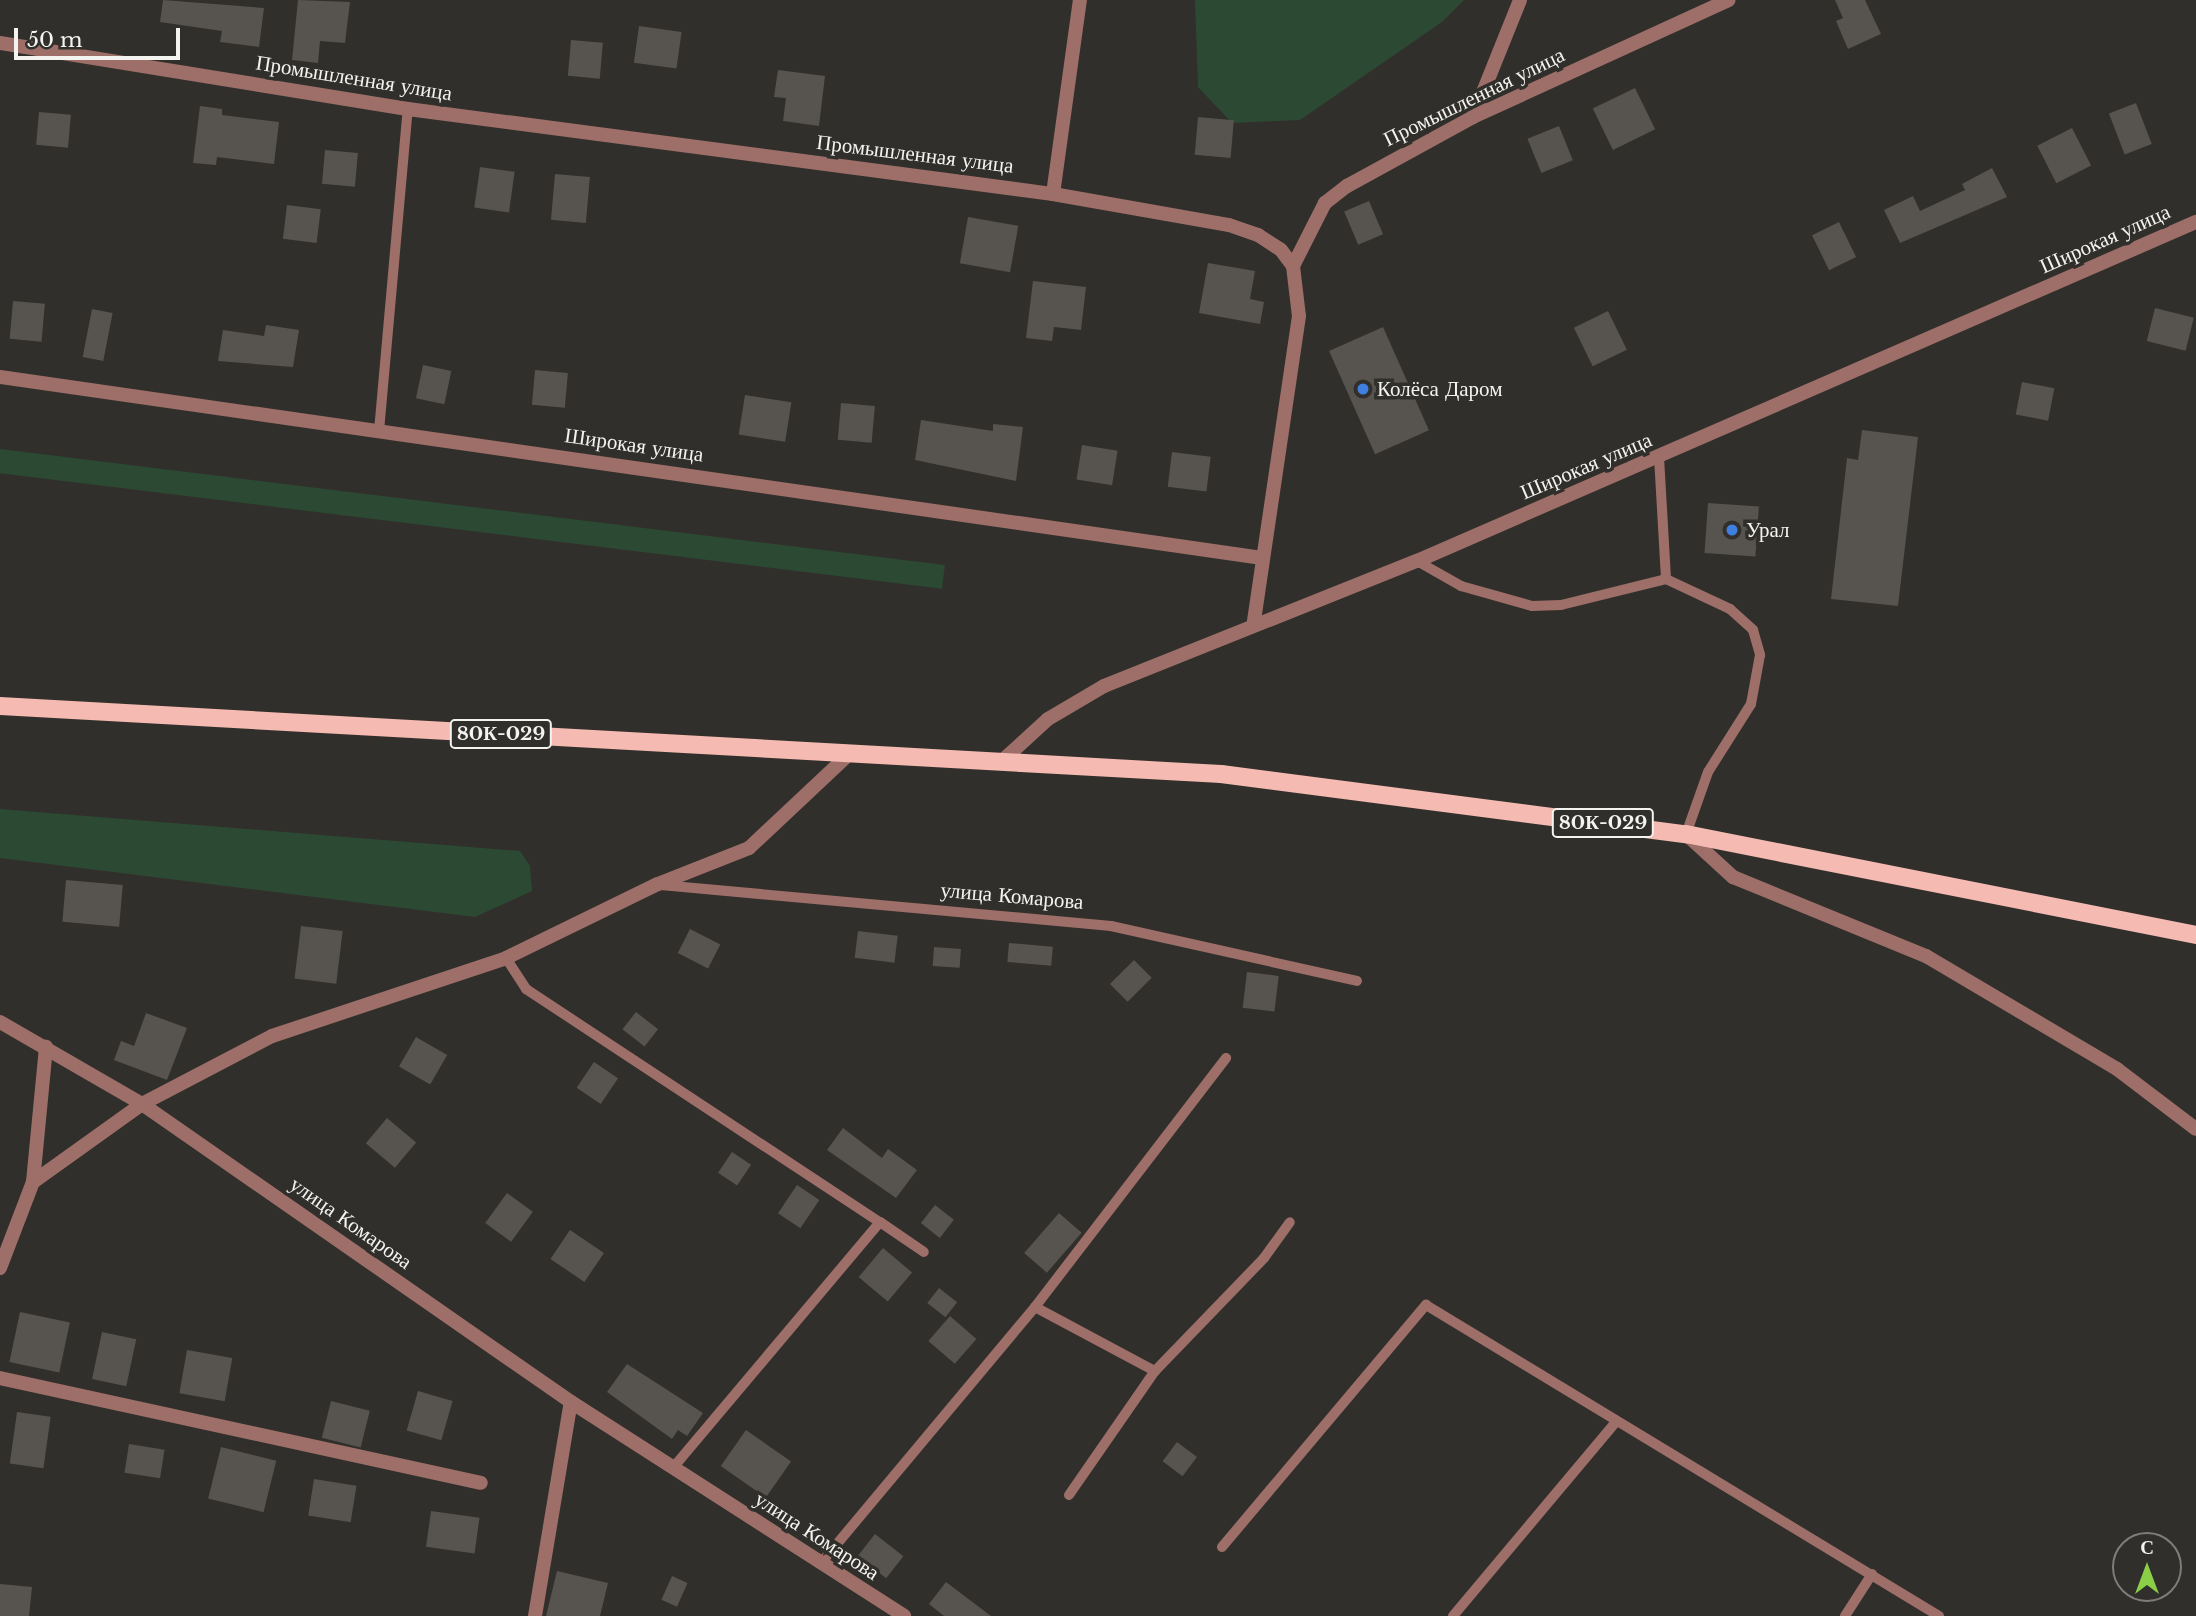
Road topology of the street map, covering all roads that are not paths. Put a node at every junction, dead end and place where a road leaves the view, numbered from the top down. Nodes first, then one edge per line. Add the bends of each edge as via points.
1 (1080, 0) edge
2 (1520, 0) edge
3 (1728, 0) edge
4 (0, 43) edge
5 (408, 109) junction
6 (1473, 117) junction
7 (1053, 194) junction
8 (2196, 222) edge
9 (1293, 266) junction
10 (0, 377) edge
11 (379, 431) junction
12 (1660, 457) junction
13 (1262, 558) junction
14 (1417, 561) junction
15 (1666, 579) junction
16 (1254, 622) junction
17 (0, 706) edge
18 (850, 753) junction
19 (1002, 761) junction
20 (1686, 834) junction
21 (658, 884) junction
22 (2196, 935) edge
23 (506, 958) junction
24 (1357, 981) dead end
25 (0, 1022) edge
26 (46, 1047) junction
27 (1226, 1058) dead end
28 (142, 1104) junction
29 (2196, 1129) edge
30 (33, 1182) junction
31 (880, 1222) junction
32 (1290, 1222) dead end
33 (924, 1252) dead end
34 (0, 1268) edge
35 (1035, 1307) junction
36 (1155, 1371) junction
37 (0, 1378) edge
38 (571, 1402) junction
39 (1616, 1422) junction
40 (673, 1468) junction
41 (481, 1483) dead end
42 (1069, 1495) dead end
43 (1222, 1547) dead end
44 (821, 1563) junction
45 (1871, 1574) junction
46 (535, 1616) edge
47 (904, 1616) edge
48 (1453, 1616) edge
49 (1845, 1616) edge
50 (1939, 1616) edge

1 - 7 street
2 - 6 street
3 - 6 street, Промышленная улица
4 - 5 street, Промышленная улица
5 - 7 street, Промышленная улица
5 - 11 lane
6 - 9 street, Промышленная улица via 1347,186 1325,204
7 - 9 street, Промышленная улица via 1229,225 1281,250
8 - 12 street, Широкая улица
9 - 13 street via 1299,316
10 - 11 street, Широкая улица
11 - 13 street, Широкая улица
12 - 14 street, Широкая улица
12 - 15 lane
13 - 16 street
14 - 15 lane via 1461,586 1532,606 1561,605
14 - 16 street, Широкая улица
15 - 20 lane via 1730,609 1753,630 1760,655 1751,704 1708,772
16 - 19 street, Широкая улица via 1104,686 1048,719
17 - 18 main road, 80К-029
18 - 19 main road, 80К-029
18 - 21 street via 749,848
19 - 20 main road, 80К-029 via 1221,774
20 - 22 main road, 80К-029
20 - 29 street via 1733,877 1926,956 2118,1069
21 - 23 street
21 - 24 lane, улица Комарова via 1111,926
23 - 28 street via 272,1036
23 - 31 lane via 526,989
25 - 26 street, улица Комарова
26 - 28 street, улица Комарова
26 - 30 street
27 - 35 lane
28 - 30 street
28 - 38 street, улица Комарова
30 - 34 street
31 - 33 lane
31 - 40 lane
32 - 36 lane via 1264,1258
35 - 36 lane
35 - 44 lane
36 - 42 lane
37 - 41 street
38 - 40 street, улица Комарова
38 - 46 street
39 - 43 lane via 1426,1305
39 - 45 lane
39 - 48 lane
40 - 44 street, улица Комарова
44 - 47 street, улица Комарова
45 - 49 lane
45 - 50 lane

